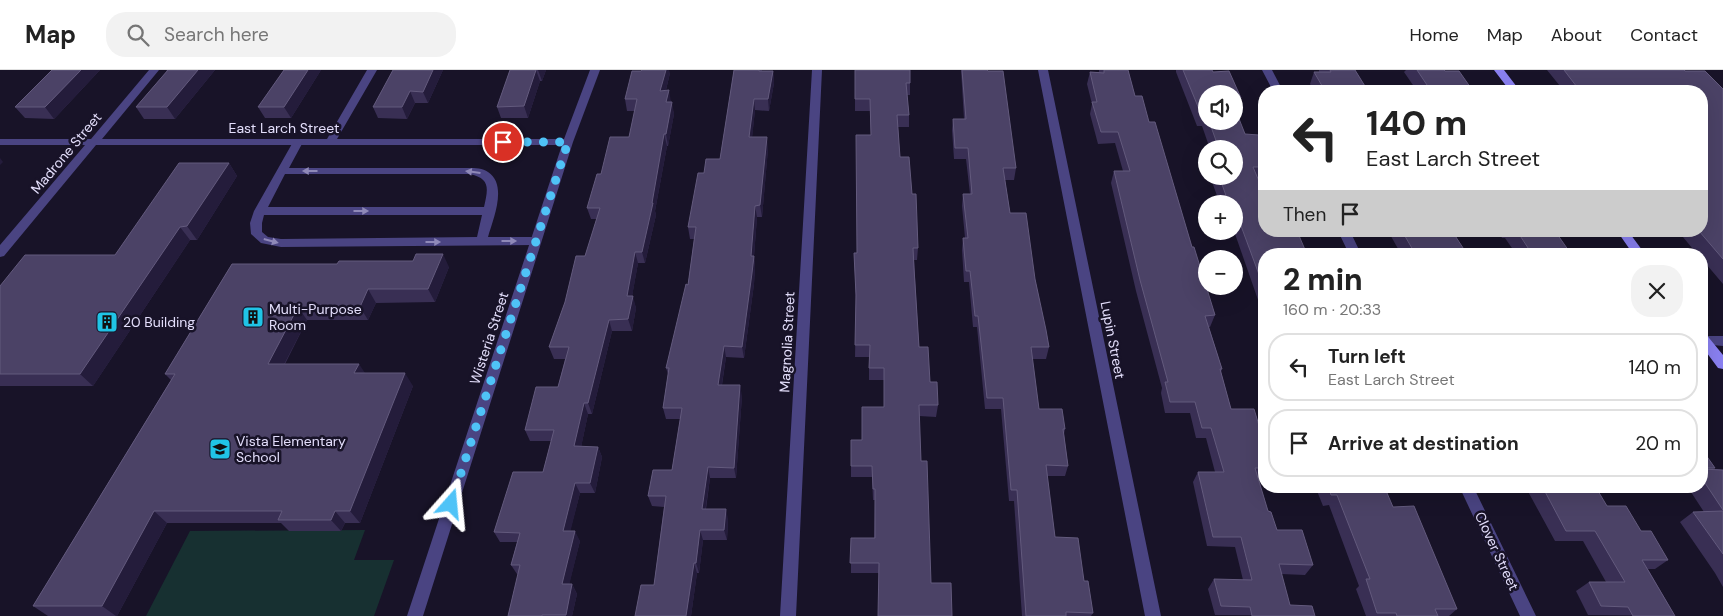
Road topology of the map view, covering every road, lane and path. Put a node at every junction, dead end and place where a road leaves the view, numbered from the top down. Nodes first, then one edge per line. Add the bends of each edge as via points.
1 (154, 70) edge
2 (372, 70) edge
3 (595, 70) edge
4 (817, 70) edge
5 (1043, 70) edge
6 (1268, 70) edge
7 (1499, 70) edge
8 (1275, 85) edge
9 (1510, 85) edge
10 (0, 142) edge
11 (94, 142) junction
12 (298, 142) junction
13 (330, 142) junction
14 (568, 142) junction
15 (281, 171) junction
16 (260, 211) junction
17 (488, 211) junction
18 (1626, 237) edge
19 (482, 242) junction
20 (535, 242) junction
21 (1635, 248) edge
22 (0, 254) edge
23 (1708, 340) edge
24 (1723, 341) edge
25 (1708, 345) edge
26 (1723, 364) edge
27 (1469, 493) edge
28 (415, 616) edge
29 (788, 616) edge
30 (1153, 616) edge
31 (1528, 616) edge

1 - 11 street, Madrone Street
2 - 13 street
3 - 14 street, Wisteria Street
4 - 29 street, Magnolia Street
5 - 30 street, Lupin Street
6 - 8 street
7 - 9 main road
10 - 11 street, East Larch Street
11 - 12 street, East Larch Street
11 - 22 street, Madrone Street
12 - 13 street, East Larch Street
12 - 15 street
13 - 14 street, East Larch Street
14 - 20 street, Wisteria Street
15 - 16 street
17 -> 15 street via 493,192 492,180 469,171
16 -> 17 street
16 -> 19 street via 257,234 265,240 281,243
17 - 19 street
18 - 21 main road
19 -> 20 street
20 - 28 street, Wisteria Street
23 - 24 street
25 - 26 main road
27 - 31 street, Clover Street

